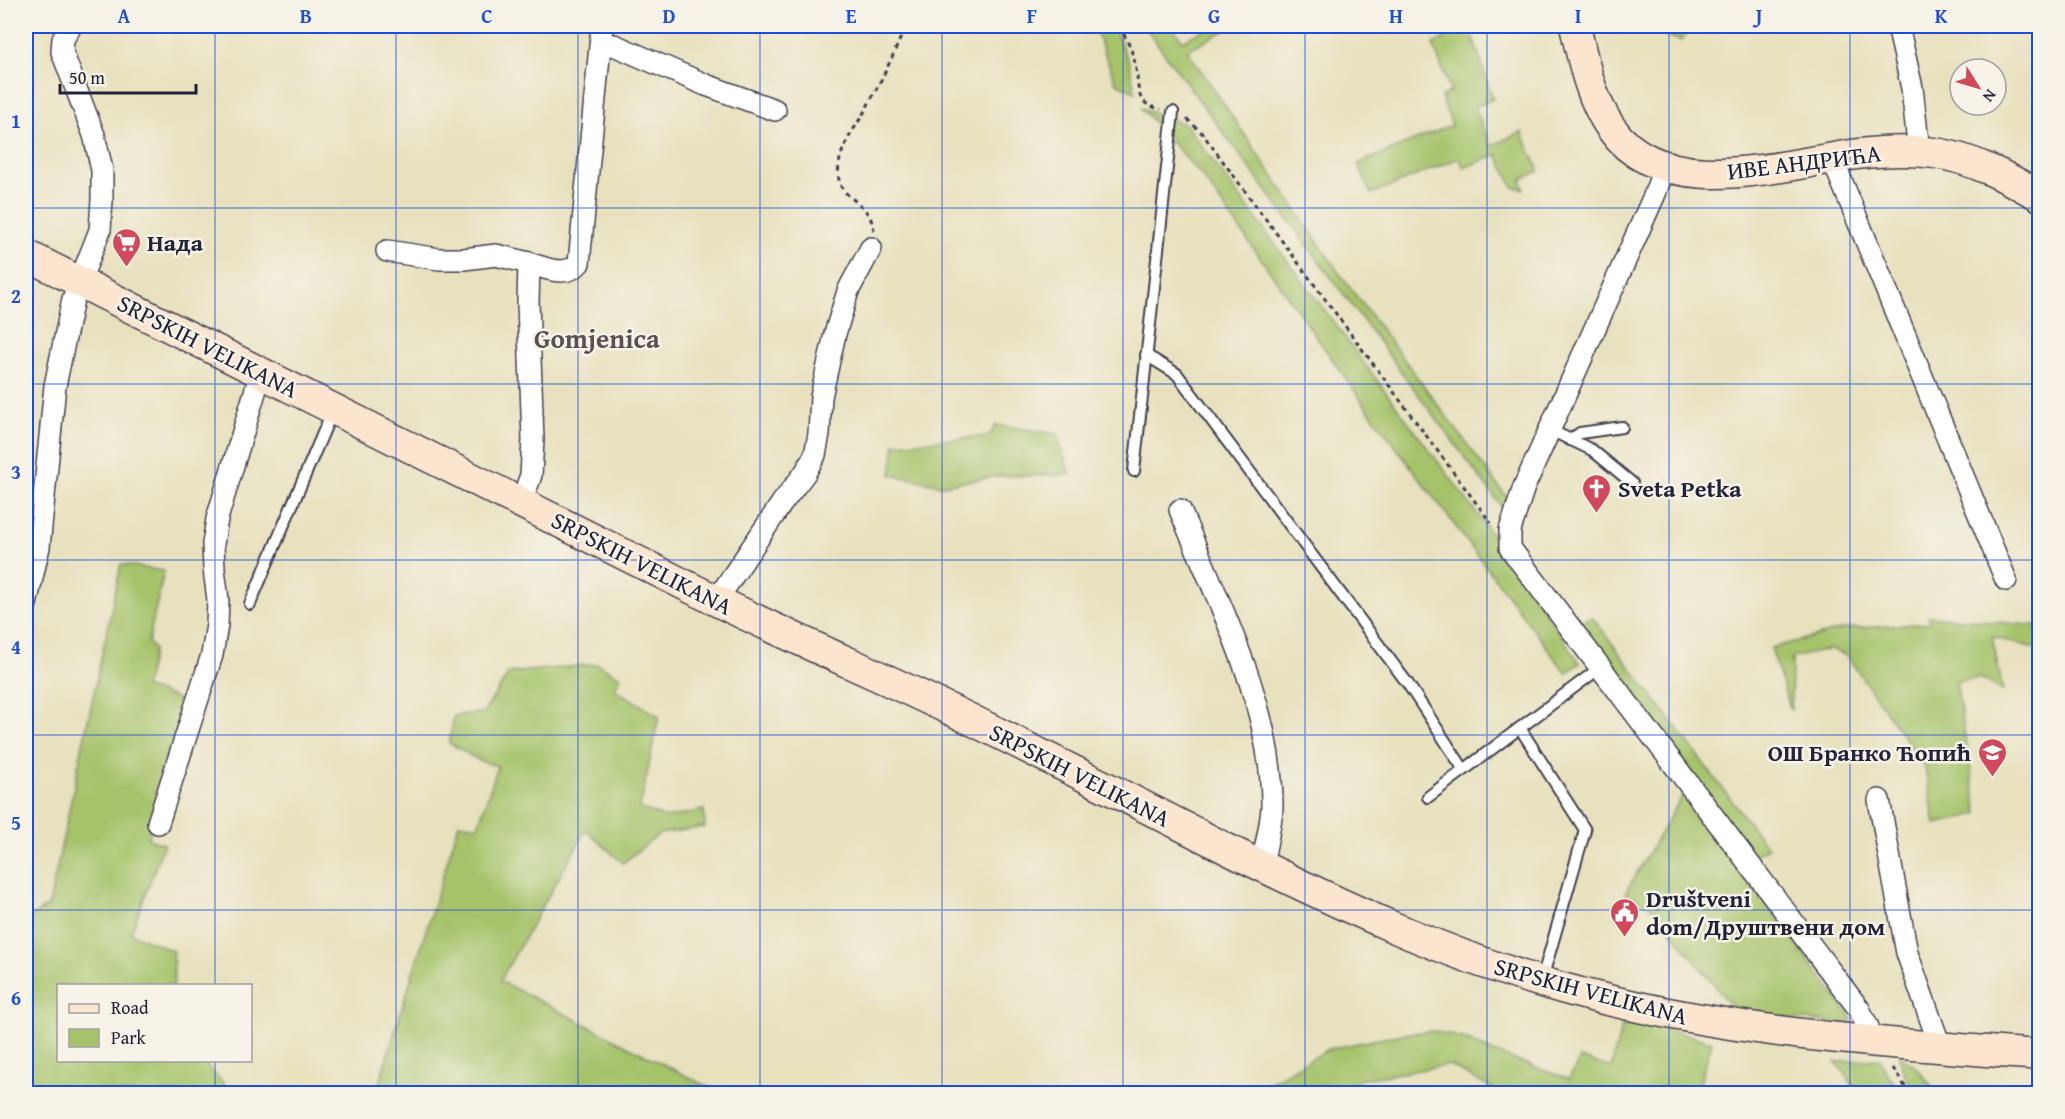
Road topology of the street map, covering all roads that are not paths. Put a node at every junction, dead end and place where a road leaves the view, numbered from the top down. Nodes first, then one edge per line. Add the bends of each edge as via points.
1 (71, 26) edge
2 (1575, 26) edge
3 (1898, 26) edge
4 (601, 35) edge
5 (775, 110) dead end
6 (1173, 112) road end
7 (1919, 152) junction
8 (1832, 159) junction
9 (1660, 164) junction
10 (2040, 196) edge
11 (871, 248) road end
12 (387, 251) dead end
13 (26, 255) edge
14 (529, 263) junction
15 (80, 282) junction
16 (1146, 355) junction
17 (261, 372) junction
18 (333, 409) junction
19 (1622, 427) dead end
20 (1550, 430) junction
21 (1570, 440) junction
22 (1134, 471) dead end
23 (1632, 483) dead end
24 (521, 502) junction
25 (1180, 510) dead end
26 (2007, 580) dead end
27 (716, 601) junction
28 (26, 604) edge
29 (250, 604) dead end
30 (1601, 668) junction
31 (1520, 728) junction
32 (1464, 770) junction
33 (1428, 797) dead end
34 (1879, 800) dead end
35 (158, 823) dead end
36 (1262, 866) junction
37 (1541, 982) junction
38 (1870, 1041) junction
39 (1940, 1046) junction
40 (2040, 1054) edge

1 - 15 street via 63,39 62,52 94,135 102,170 100,230
2 - 9 main road, ИВЕ АНДРИЋА via 1602,113 1634,152
3 - 7 street via 1912,88
4 - 5 street via 614,45 706,85
4 - 14 street via 579,262 571,270 563,271
6 - 16 lane
7 - 8 main road, ИВЕ АНДРИЋА
7 - 10 main road, ИВЕ АНДРИЋА via 1956,157
8 - 9 main road, ИВЕ АНДРИЋА via 1722,173
8 - 26 street
9 - 20 street via 1661,177 1654,196
11 - 27 street via 848,291 835,334 821,397 814,455
12 - 14 street via 439,259 496,255
13 - 15 main road, SRPSKIH VELIKANA
14 - 24 street via 533,440 531,475
15 - 17 main road, SRPSKIH VELIKANA
15 - 28 street via 55,386 39,547
16 - 22 lane
16 - 32 lane via 1177,374 1408,684
17 - 18 main road, SRPSKIH VELIKANA
17 - 35 street via 217,519 213,544 217,616 213,655
18 - 24 main road, SRPSKIH VELIKANA
18 - 29 lane
19 - 21 lane via 1580,433
20 - 21 lane
20 - 30 street via 1524,487 1510,530 1510,548
21 - 23 lane via 1592,450
24 - 27 main road, SRPSKIH VELIKANA
25 - 36 street via 1244,664 1267,743 1272,809
27 - 36 main road, SRPSKIH VELIKANA via 977,723
30 - 31 lane
30 - 38 street via 1859,1009
31 - 32 lane
31 - 37 lane via 1585,830
32 - 33 lane
34 - 39 street via 1907,953
36 - 37 main road, SRPSKIH VELIKANA via 1365,916
37 - 38 main road, SRPSKIH VELIKANA via 1669,1015
38 - 39 main road, SRPSKIH VELIKANA
39 - 40 main road, SRPSKIH VELIKANA

